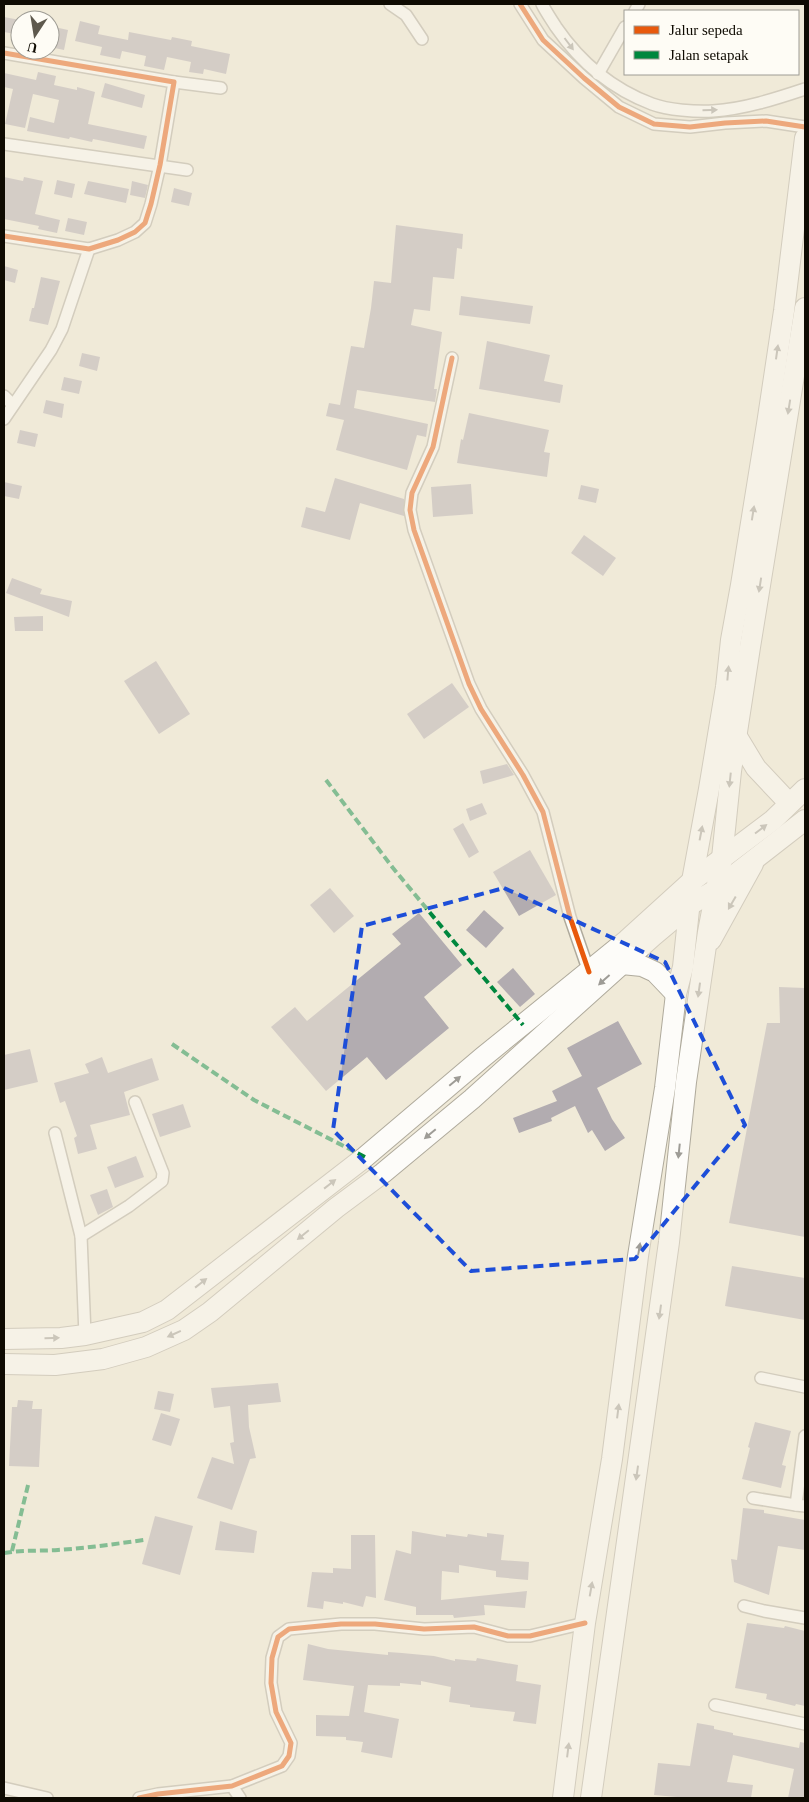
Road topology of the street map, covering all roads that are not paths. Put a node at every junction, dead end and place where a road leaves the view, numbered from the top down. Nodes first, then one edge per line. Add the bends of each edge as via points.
1 (390, 4) edge
2 (520, 4) edge
3 (542, 4) edge
4 (624, 29) edge
5 (422, 39) dead end
6 (4, 53) edge
7 (598, 74) junction
8 (174, 82) junction
9 (221, 88) dead end
10 (805, 89) edge
11 (805, 127) edge
12 (805, 138) edge
13 (4, 144) edge
14 (160, 165) junction
15 (187, 170) dead end
16 (4, 236) edge
17 (89, 249) junction
18 (805, 308) edge
19 (452, 358) dead end
20 (4, 396) edge
21 (13, 405) junction
22 (4, 419) edge
23 (731, 640) junction
24 (750, 647) junction
25 (736, 735) junction
26 (805, 789) edge
27 (789, 803) junction
28 (805, 820) edge
29 (722, 858) junction
30 (755, 860) junction
31 (692, 881) junction
32 (715, 890) junction
33 (690, 905) junction
34 (705, 952) junction
35 (622, 964) junction
36 (589, 972) junction
37 (676, 994) junction
38 (135, 1102) dead end
39 (55, 1132) dead end
40 (82, 1236) junction
41 (85, 1335) junction
42 (4, 1339) edge
43 (4, 1364) edge
44 (761, 1378) dead end
45 (805, 1386) edge
46 (805, 1436) edge
47 (753, 1498) dead end
48 (801, 1506) edge
49 (744, 1606) dead end
50 (805, 1618) edge
51 (585, 1623) junction
52 (715, 1705) dead end
53 (805, 1724) edge
54 (232, 1786) junction
55 (4, 1788) edge
56 (596, 1794) edge
57 (47, 1798) edge
58 (139, 1798) edge
59 (240, 1798) edge
60 (563, 1798) edge

1 - 5 street via 406,15
2 - 11 street via 543,40 584,78 619,107 654,124 690,127 766,121
3 -> 7 street via 574,51
4 - 7 street
6 - 8 street
7 -> 10 street via 653,104 684,110 712,111 737,107
8 - 9 street
8 - 14 street
23 -> 12 highway via 774,377
13 - 14 street
14 - 15 street
14 - 17 street via 144,223 135,232
16 - 17 street
17 - 21 street via 62,329
18 -> 24 highway
19 - 36 street via 433,447 412,493 410,510 414,530 469,684 543,812 570,916
20 - 21 street
21 - 22 street
23 - 24 highway
31 -> 23 highway via 722,715
24 - 25 highway
25 - 27 highway via 756,768
25 -> 29 highway
26 - 27 highway
29 -> 27 highway via 774,820
28 - 30 highway
29 - 31 highway
29 - 32 highway
30 - 32 highway
30 -> 34 highway
31 - 33 highway
31 - 36 highway
32 - 33 highway
32 - 34 highway
33 - 35 highway
33 - 37 highway via 683,967
34 -> 56 highway via 686,1082 670,1242
35 - 37 highway via 642,966 655,972
35 -> 43 highway via 384,1173 184,1330 146,1347 103,1359 55,1365
41 -> 36 highway via 143,1322 167,1310 365,1157
51 -> 37 highway via 612,1459
38 - 40 street via 163,1173 162,1181
39 - 40 street
40 - 41 street
42 -> 41 highway
44 - 45 street
46 - 48 street
47 - 48 street
49 - 50 street
51 - 54 street via 530,1636 508,1636 474,1627 424,1629 375,1624 289,1629 278,1637 272,1658 271,1683 276,1712 291,1743 289,1756 282,1766
60 -> 51 highway
52 - 53 street
54 - 58 street
54 - 59 street
55 - 57 street

